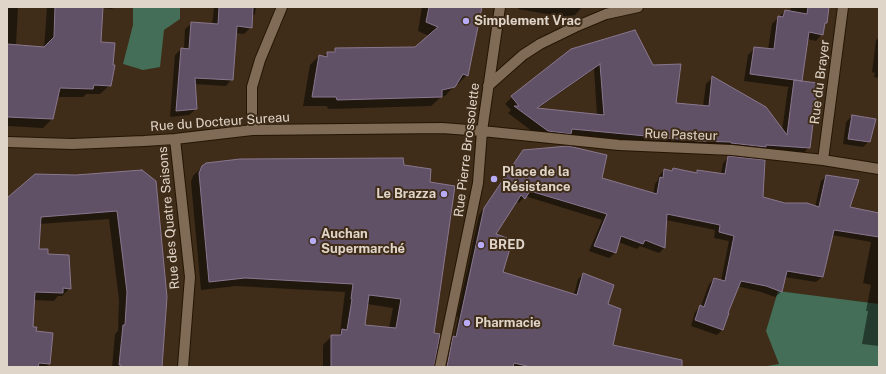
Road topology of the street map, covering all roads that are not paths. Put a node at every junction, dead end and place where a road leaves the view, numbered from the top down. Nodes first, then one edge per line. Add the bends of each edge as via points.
1 (282, 7) edge
2 (500, 7) edge
3 (638, 7) edge
4 (843, 7) edge
5 (488, 86) junction
6 (252, 130) junction
7 (482, 131) junction
8 (176, 139) junction
9 (7, 142) edge
10 (823, 160) junction
11 (879, 168) edge
12 (183, 367) edge
13 (440, 367) edge

1 - 6 street via 252,87
2 - 5 street, Rue Pierre Brossolette
3 - 5 street via 606,14 540,44 523,55
4 - 10 street, Rue du Brayer
5 - 7 street, Rue Pierre Brossolette
6 - 7 street, Rue du Docteur Sureau via 442,128
6 - 8 street, Rue du Docteur Sureau
7 - 10 street, Rue Pasteur via 619,145 732,150
7 - 13 street, Rue Pierre Brossolette via 478,183
8 - 9 street, Rue du Docteur Sureau via 72,144
8 - 12 street, Rue des Quatre Saisons via 190,277
10 - 11 street, Rue Pasteur

